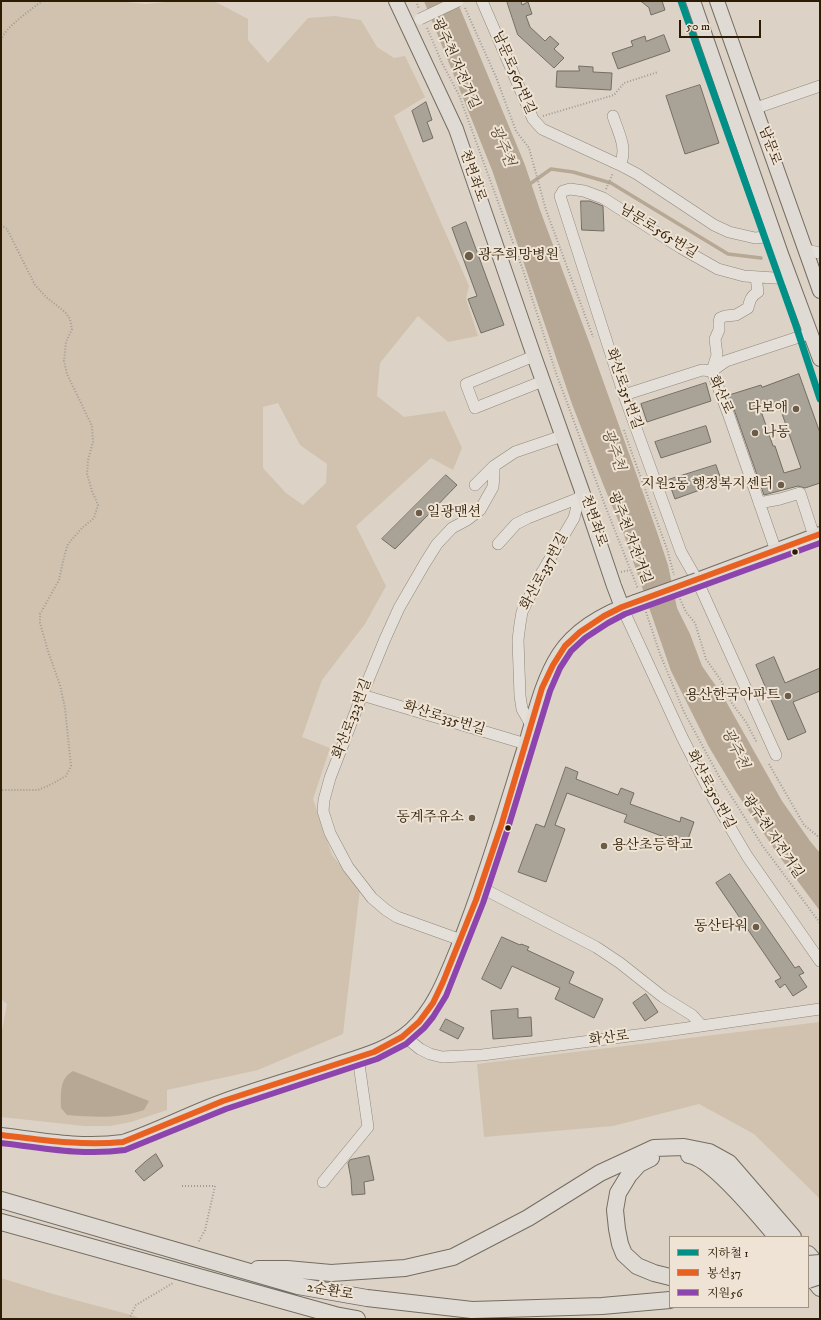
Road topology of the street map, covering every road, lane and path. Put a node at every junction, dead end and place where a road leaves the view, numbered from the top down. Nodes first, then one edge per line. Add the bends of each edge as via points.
1 (42, 1) edge
2 (396, 1) edge
3 (416, 1) edge
4 (482, 1) edge
5 (693, 1) edge
6 (717, 1) edge
7 (461, 3) edge
8 (418, 20) junction
9 (1, 40) edge
10 (658, 72) dead end
11 (820, 86) edge
12 (756, 108) junction
13 (612, 116) dead end
14 (533, 119) junction
15 (620, 165) junction
16 (612, 174) dead end
17 (538, 182) dead end
18 (562, 194) joint
19 (604, 195) dead end
20 (1, 225) edge
21 (775, 236) junction
22 (813, 252) edge
23 (756, 277) junction
24 (790, 279) junction
25 (820, 292) edge
26 (811, 333) junction
27 (534, 356) junction
28 (820, 359) edge
29 (712, 371) junction
30 (543, 381) junction
31 (624, 395) junction
32 (562, 436) junction
33 (494, 466) junction
34 (475, 485) dead end
35 (581, 494) junction
36 (759, 503) junction
37 (817, 535) edge
38 (498, 544) dead end
39 (776, 551) junction
40 (697, 580) junction
41 (635, 603) junction
42 (362, 695) junction
43 (531, 725) junction
44 (526, 744) junction
45 (776, 755) dead end
46 (1, 790) edge
47 (480, 887) junction
48 (820, 923) edge
49 (461, 940) junction
50 (820, 961) edge
51 (820, 1009) edge
52 (702, 1026) junction
53 (404, 1036) junction
54 (358, 1057) junction
55 (1, 1135) edge
56 (323, 1182) dead end
57 (1, 1200) edge
58 (1, 1222) edge
59 (776, 1236) edge
60 (792, 1236) edge
61 (809, 1255) edge
62 (820, 1263) edge
63 (809, 1264) edge
64 (820, 1268) edge
65 (238, 1269) junction
66 (809, 1275) edge
67 (820, 1276) edge
68 (669, 1277) edge
69 (809, 1280) edge
70 (820, 1288) edge
71 (669, 1300) edge
72 (357, 1319) edge

1 - 9 path via 18,20
2 - 8 main road, 천변좌로
3 - 8 path, 광주천 자전거길
4 - 14 street, 남문로567번길
5 - 21 main road, 남문로
6 - 12 main road, 남문로
7 - 8 street, bridge
7 - 17 path via 496,77 516,131 529,148
8 - 27 main road, 천변좌로
8 - 41 path, 광주천 자전거길 via 459,95 523,270 556,373 609,515
10 - 14 path via 624,83 614,95
11 - 12 street
12 - 22 main road, 남문로
13 - 15 street via 624,151
14 - 15 street, 남문로567번길 via 542,129
15 - 21 street, 남문로567번길 via 729,232 755,238
16 - 19 path
18 - 23 street, 남문로565번길 via 563,191 570,190 584,191 603,198 718,269
18 - 31 street, 화산로351번길 via 560,196
20 - 46 path via 7,229 35,285 70,319 72,329 66,342 64,361 67,374 92,426 93,442 87,474 98,505 94,518 68,544 59,580 40,614 40,623 65,708 71,766 66,776 38,790
21 - 24 main road, 남문로
22 - 25 main road, 남문로
23 - 24 street, 남문로565번길
23 - 29 street via 758,292 749,300 748,308 736,315 720,318
24 - 26 main road, 남문로
26 - 28 main road, 남문로
26 - 29 street via 726,361
27 - 30 main road, 천변좌로
27 - 30 street via 466,384 475,408
29 - 31 street, 화산로 via 702,370
29 - 36 street, 화산로
30 - 32 main road, 천변좌로
31 - 40 street, 화산로351번길 via 681,552
32 - 33 street via 515,452
32 - 35 main road, 천변좌로
33 - 34 street
33 - 42 street, 화산로323번길 via 493,487 480,510 452,528 437,544 399,608
35 - 38 street, 천변좌로 via 516,524
35 - 41 main road, 천변좌로 via 614,586
35 - 43 street, 화산로337번길 via 574,518 522,612 518,640 520,696 522,709
36 - 37 street via 800,494
36 - 39 street, 화산로
37 - 39 main road
39 - 40 main road
40 - 41 main road, bridge
40 - 45 street, 화산로351번길
41 - 43 main road via 592,622 567,644 552,666
41 - 48 path, 광주천 자전거길 via 684,712 721,780 762,845
41 - 50 street, 화산로350번길 via 682,737 714,800 747,856
42 - 44 street, 화산로335번길
42 - 49 street, 화산로323번길 via 325,791 323,811 330,833 348,867 372,898 386,910 397,917
43 - 44 main road
44 - 47 main road
47 - 49 main road
47 - 52 street via 596,947 663,997 692,1015
49 - 53 main road via 439,993 428,1011
51 - 52 street, 화산로
52 - 53 street, 화산로 via 490,1054 442,1057 420,1049
53 - 54 main road
54 - 55 main road via 223,1101 123,1142 85,1145
54 - 56 street via 368,1127
57 - 65 highway, 2순환로
58 - 72 highway, 2순환로
59 - 68 highway via 718,1171 696,1156 674,1153 656,1156 639,1164 618,1193 615,1210 617,1229 624,1254 637,1266 654,1274
60 - 65 highway via 729,1163 709,1152 684,1146 654,1148 600,1173 528,1218 453,1257 405,1268 331,1273 287,1269
61 - 64 highway
62 - 63 highway, bridge
65 - 71 highway, 2순환로 via 298,1286 367,1298 472,1310 602,1306
66 - 70 highway
67 - 69 highway, bridge

